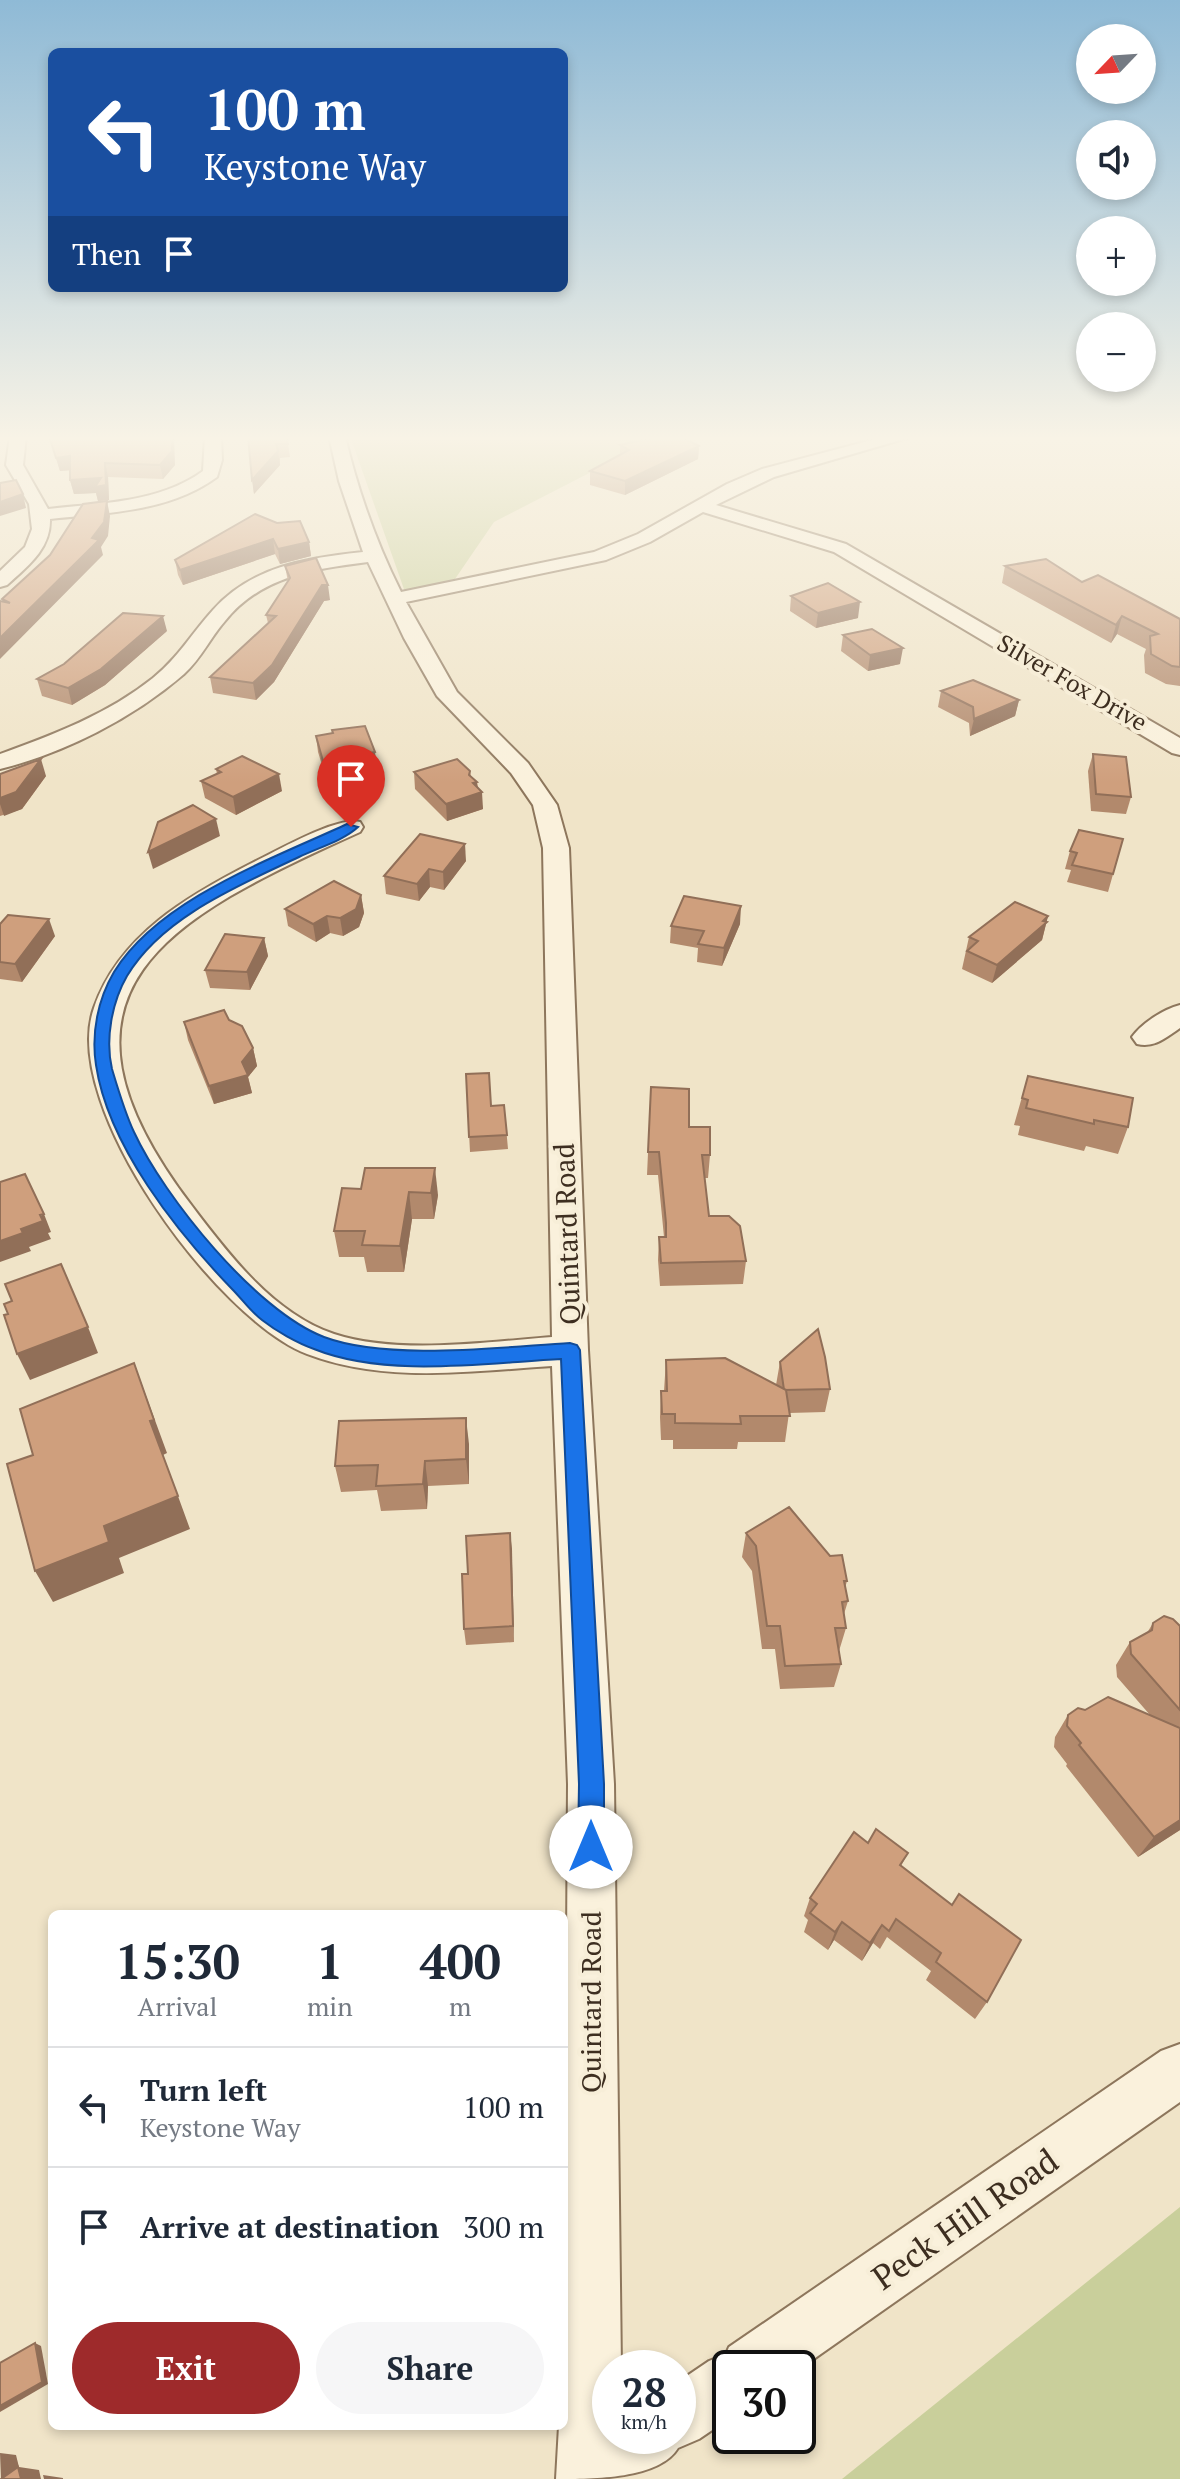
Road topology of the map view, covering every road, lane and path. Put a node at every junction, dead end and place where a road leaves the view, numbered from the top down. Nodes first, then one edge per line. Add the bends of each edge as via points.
1 (30, 552) edge
2 (372, 552) edge
3 (610, 552) edge
4 (846, 552) edge
5 (374, 556) junction
6 (0, 581) edge
7 (395, 599) junction
8 (1180, 748) edge
9 (0, 762) edge
10 (351, 827) dead end
11 (1180, 1014) edge
12 (1147, 1037) dead end
13 (570, 1350) junction
14 (1180, 2070) edge
15 (776, 2350) edge
16 (625, 2454) edge
17 (588, 2479) edge

1 - 6 street
2 - 5 street, Quintard Road
3 - 7 street
4 - 8 street, Silver Fox Drive
5 - 7 street, Quintard Road
5 - 9 street via 293,569 242,589 180,667 138,699 71,735
7 - 13 street, Quintard Road via 448,696 520,768 545,805 556,848
10 - 13 street via 187,910 122,971 108,998 101,1040 125,1132 208,1253 268,1314 319,1343 368,1354 432,1358
11 - 12 street
13 - 17 street, Quintard Road via 591,1784
14 - 15 street, Peck Hill Road
16 - 17 street

